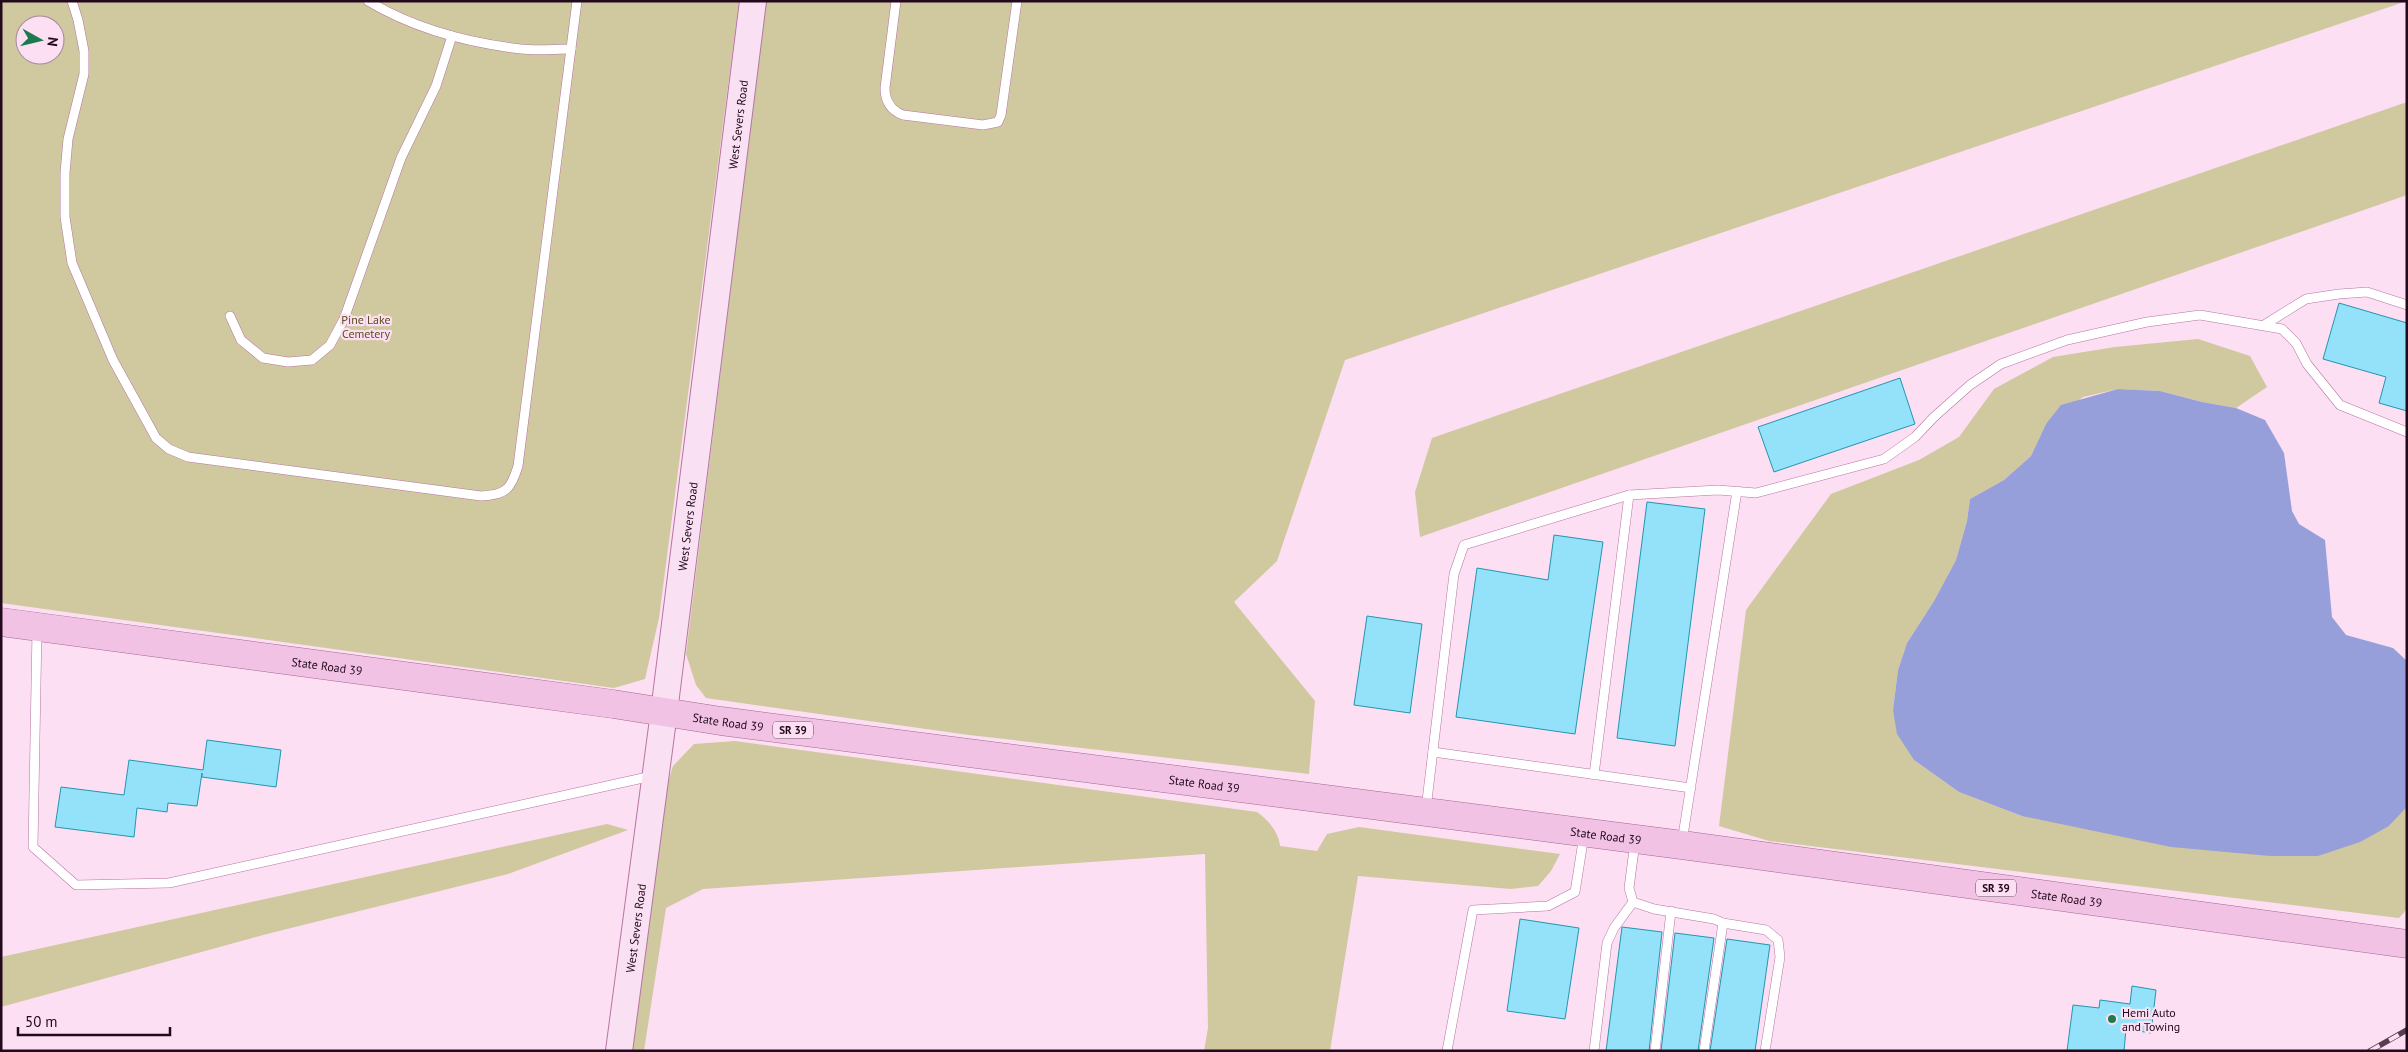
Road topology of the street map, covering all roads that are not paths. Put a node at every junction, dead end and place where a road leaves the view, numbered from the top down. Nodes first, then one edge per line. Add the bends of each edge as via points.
1 (72, 1) edge
2 (368, 1) edge
3 (577, 1) edge
4 (753, 1) edge
5 (896, 1) edge
6 (1017, 1) edge
7 (452, 36) junction
8 (571, 49) junction
9 (2407, 305) edge
10 (230, 316) dead end
11 (2264, 325) junction
12 (2407, 432) edge
13 (1737, 491) junction
14 (1629, 495) junction
15 (1, 622) edge
16 (38, 627) junction
17 (664, 712) junction
18 (1433, 752) junction
19 (654, 775) junction
20 (1594, 775) junction
21 (1691, 788) junction
22 (1426, 812) junction
23 (1585, 833) junction
24 (1636, 839) junction
25 (1682, 845) junction
26 (1633, 902) junction
27 (1671, 912) junction
28 (1723, 923) junction
29 (2407, 944) edge
30 (619, 1051) edge
31 (1447, 1051) edge
32 (1594, 1051) edge
33 (1655, 1051) edge
34 (1704, 1051) edge
35 (1765, 1051) edge

1 - 8 lane via 84,50 84,74 68,139 65,173 65,217 72,263 113,360 156,438 188,458 481,496 505,492 514,481 518,466
2 - 7 lane via 387,13
3 - 8 lane
4 - 17 street, West Severs Road
5 - 6 lane via 885,88 885,98 890,106 903,115 983,125 998,122 1001,116
7 - 8 lane via 523,50
7 - 10 lane via 436,86 401,158 344,319 330,344 312,360 288,362 263,358 241,340
9 - 11 lane via 2367,292 2339,294 2306,299
11 - 12 lane via 2282,329 2289,336 2340,405
11 - 13 lane via 2200,315 2147,322 2067,340 2001,364 1970,385 1915,437 1884,459 1756,492
13 - 14 lane
13 - 21 lane
14 - 18 lane via 1464,545 1454,574
14 - 20 lane
15 - 16 main road, State Road 39 / SR 39
16 - 17 main road, State Road 39 / SR 39
16 - 19 lane via 33,847 76,885 169,883
17 - 19 street, West Severs Road
17 - 22 main road, State Road 39 / SR 39
18 - 20 lane
18 - 22 lane
19 - 30 street, West Severs Road
20 - 21 lane
21 - 25 lane
22 - 23 main road, State Road 39 / SR 39
23 - 24 main road, State Road 39 / SR 39
23 - 31 lane via 1575,892 1548,906 1474,910
24 - 25 main road, State Road 39 / SR 39
24 - 26 lane via 1629,888
25 - 29 main road, State Road 39 / SR 39
26 - 27 lane
26 - 32 lane via 1607,943
27 - 28 lane via 1714,918
27 - 33 lane
28 - 34 lane
28 - 35 lane via 1766,930 1778,940 1780,957

